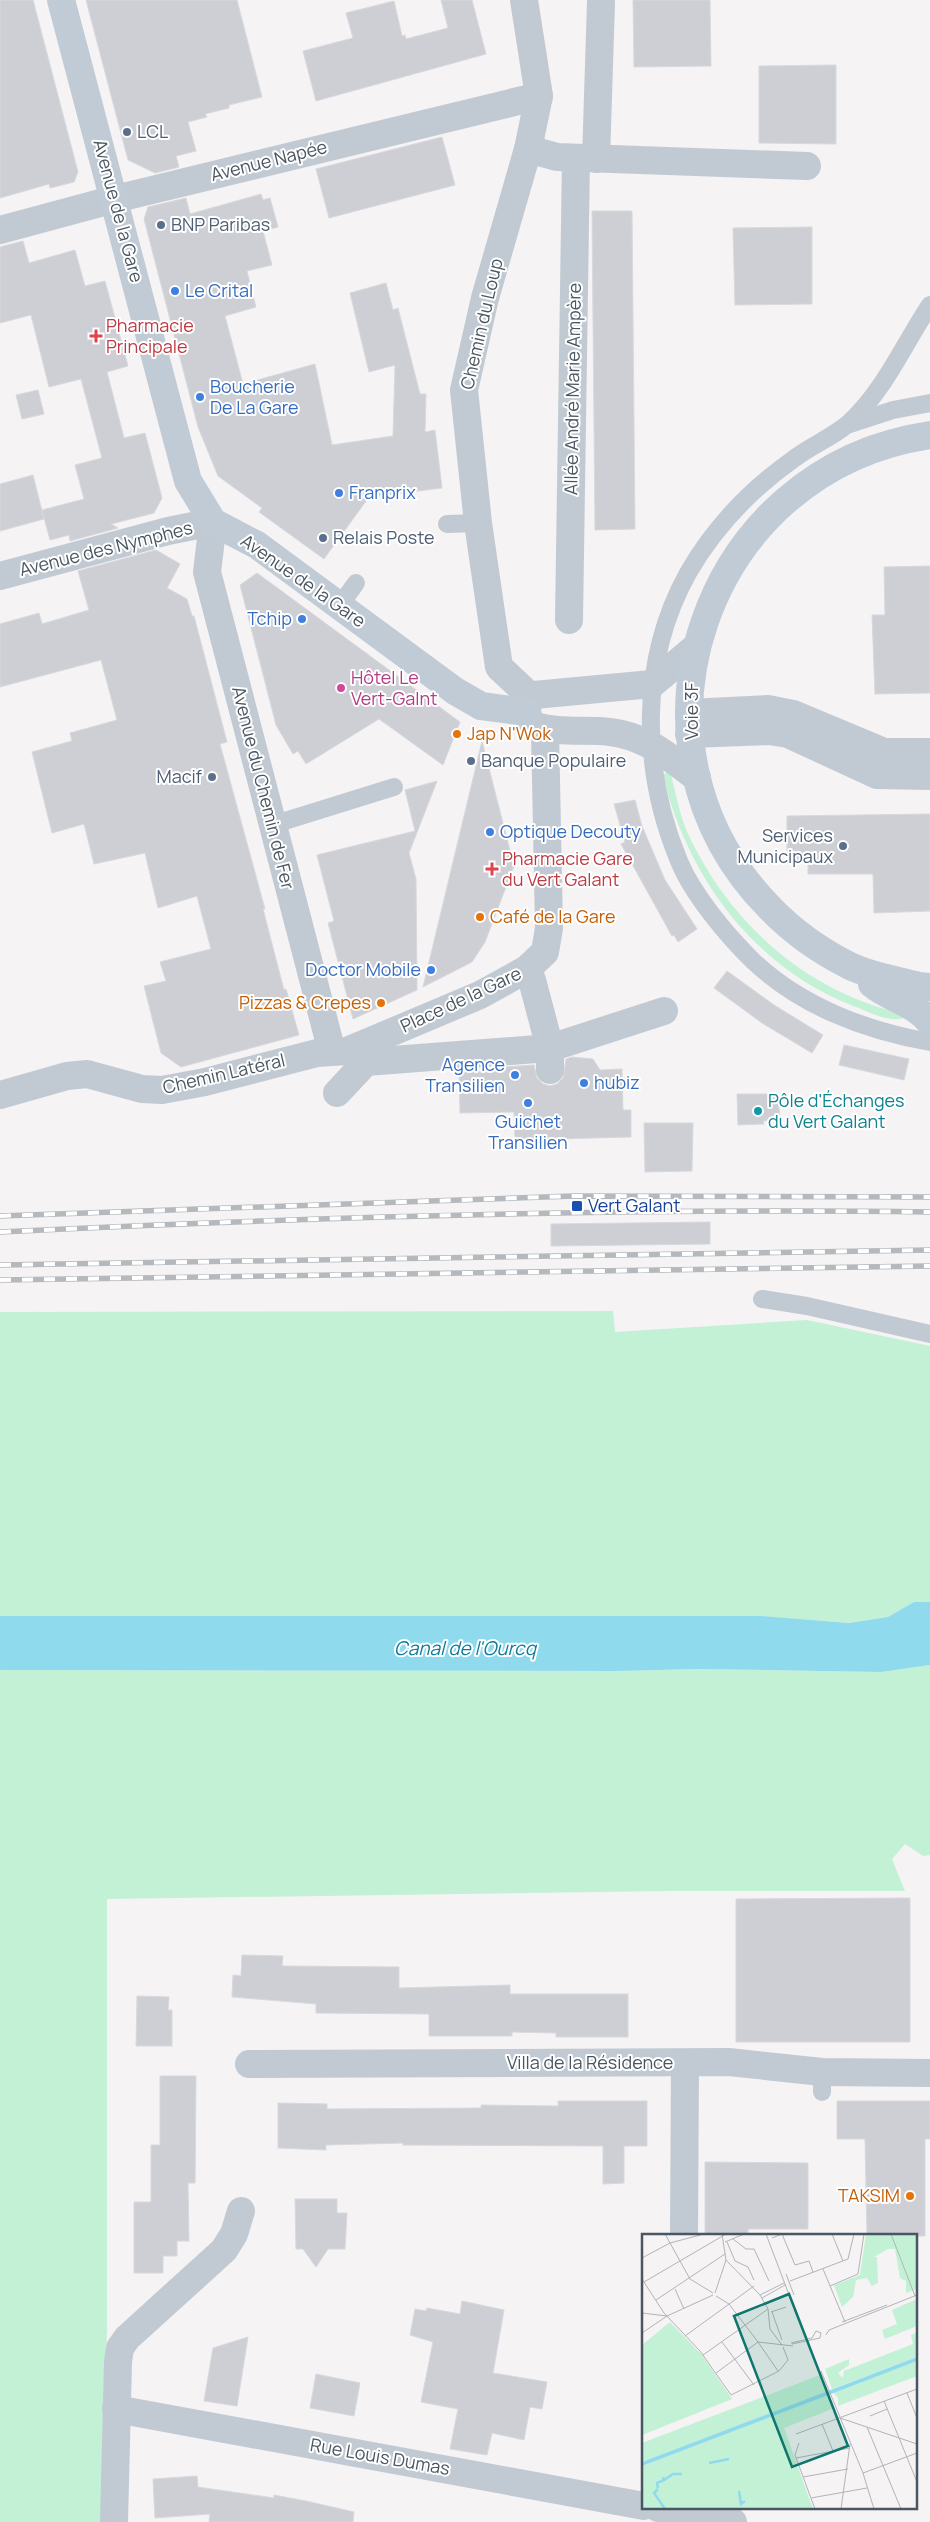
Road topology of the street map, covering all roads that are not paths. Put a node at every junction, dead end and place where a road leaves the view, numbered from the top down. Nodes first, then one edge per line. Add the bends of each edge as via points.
1 (62, 0) edge
2 (524, 0) edge
3 (601, 2) dead end
4 (539, 96) junction
5 (528, 149) junction
6 (586, 159) junction
7 (807, 166) dead end
8 (115, 199) junction
9 (0, 230) edge
10 (930, 305) edge
11 (930, 402) edge
12 (930, 414) edge
13 (847, 425) junction
14 (921, 436) edge
15 (212, 522) junction
16 (478, 523) junction
17 (447, 524) dead end
18 (0, 576) edge
19 (356, 583) dead end
20 (340, 605) junction
21 (569, 620) dead end
22 (696, 647) junction
23 (652, 684) junction
24 (535, 713) junction
25 (689, 724) junction
26 (650, 743) junction
27 (930, 752) edge
28 (930, 776) edge
29 (697, 778) junction
30 (394, 787) dead end
31 (272, 825) junction
32 (852, 967) junction
33 (532, 980) dead end
34 (930, 987) edge
35 (664, 1011) dead end
36 (930, 1022) edge
37 (930, 1042) edge
38 (332, 1052) junction
39 (550, 1059) junction
40 (337, 1093) dead end
41 (0, 1095) edge
42 (762, 1299) dead end
43 (930, 1334) edge
44 (685, 2062) junction
45 (249, 2064) dead end
46 (930, 2073) edge
47 (241, 2211) dead end
48 (684, 2234) edge
49 (116, 2409) junction
50 (642, 2506) edge
51 (674, 2510) edge
52 (114, 2522) edge
53 (733, 2522) edge

1 - 8 street, Avenue de la Gare
2 - 4 street, Chemin du Loup
3 - 6 street, Allée André Marie Ampère
4 - 5 street, Chemin du Loup
4 - 8 street, Avenue Napée
5 - 6 street via 557,158
5 - 16 street, Chemin du Loup via 485,298 464,390
6 - 7 street
6 - 21 street, Allée André Marie Ampère
8 - 9 street, Avenue Napée
8 - 15 street, Avenue de la Gare via 188,481
10 - 13 lane via 888,374
11 - 13 lane
12 - 14 street
13 - 23 lane via 796,456 753,490 716,529 687,575 666,625
14 - 22 street, Voie 3F via 869,450 828,470 790,496 758,527 731,563 710,604
15 - 18 street, Avenue des Nymphes
15 - 20 street, Avenue de la Gare via 258,545
15 - 31 street, Avenue du Chemin de Fer via 207,572
16 - 17 lane
16 - 24 street, Chemin du Loup via 499,667
19 - 20 lane
20 - 24 street, Avenue de la Gare via 455,691 481,706
22 - 23 street
22 - 25 street, Voie 3F
23 - 24 street via 534,695
23 - 26 lane
24 - 26 street
24 - 38 street, Place de la Gare via 549,928 545,952 527,969 480,994 347,1051
25 - 27 street via 768,710 793,714 884,752
25 - 28 street via 788,734 877,775
25 - 29 street, Voie 3F
26 - 29 street
26 - 37 lane via 660,807 680,862 728,934 785,985 816,1005 861,1025 895,1036
29 - 32 street, Voie 3F via 713,826 738,870 770,908 809,941
30 - 31 lane
31 - 38 street, Avenue du Chemin de Fer
32 - 34 street, Voie 3F
32 - 36 street via 884,993 922,1012
33 - 39 street
35 - 39 street
38 - 41 street, Chemin Latéral via 162,1090 87,1074 67,1076
39 - 40 street via 364,1058
42 - 43 lane
44 - 45 street, Villa de la Résidence
44 - 46 street, Villa de la Résidence via 729,2062 822,2082
44 - 48 street
47 - 49 street via 234,2234 224,2250 120,2348
49 - 50 street, Rue Louis Dumas
49 - 52 street
51 - 53 street

